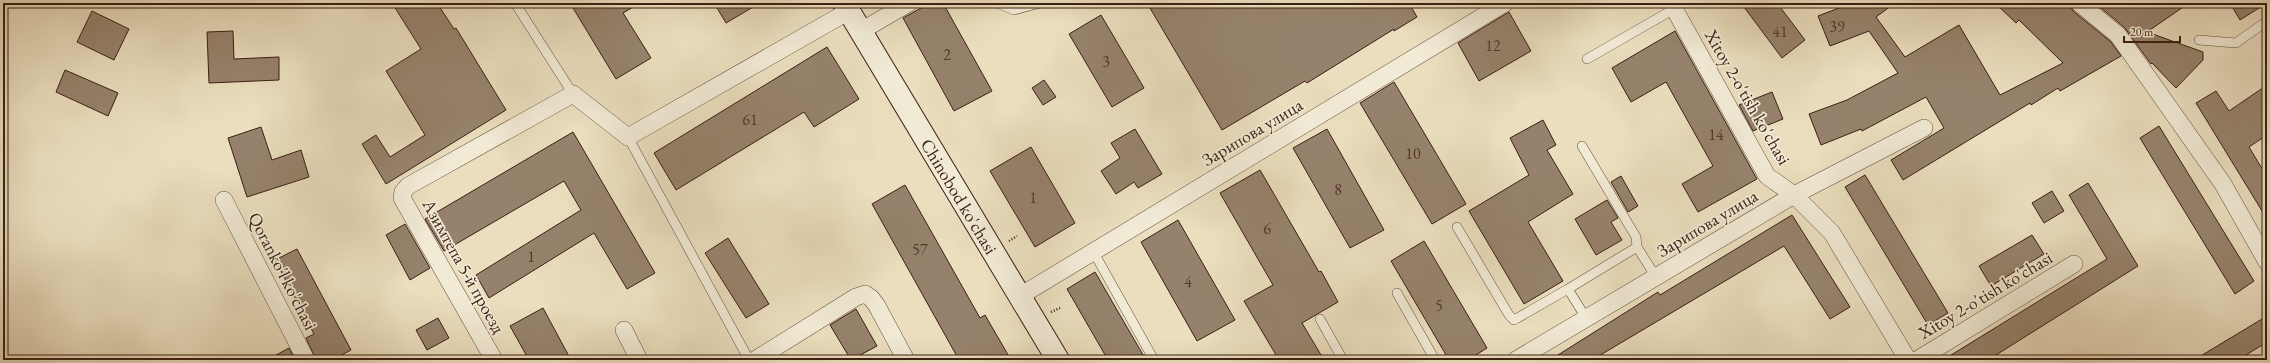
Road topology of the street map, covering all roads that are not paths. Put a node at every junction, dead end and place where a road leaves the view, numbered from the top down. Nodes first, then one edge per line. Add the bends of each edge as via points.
1 (515, 3) edge
2 (909, 3) edge
3 (997, 3) edge
4 (1040, 3) edge
5 (1505, 3) edge
6 (2079, 3) edge
7 (1673, 6) edge
8 (847, 7) edge
9 (2267, 21) edge
10 (861, 32) junction
11 (2199, 40) dead end
12 (1587, 59) dead end
13 (573, 94) junction
14 (1924, 128) dead end
15 (628, 137) junction
16 (1582, 146) dead end
17 (1794, 195) junction
18 (224, 200) dead end
19 (1458, 227) dead end
20 (1637, 247) junction
21 (1092, 251) junction
22 (2267, 262) edge
23 (2074, 264) dead end
24 (1656, 277) junction
25 (1568, 289) junction
26 (1397, 293) dead end
27 (1020, 296) junction
28 (1586, 318) junction
29 (1320, 319) dead end
30 (624, 330) dead end
31 (306, 360) edge
32 (494, 360) edge
33 (639, 360) edge
34 (749, 360) edge
35 (755, 360) edge
36 (906, 360) edge
37 (1058, 360) edge
38 (1154, 360) edge
39 (1343, 360) edge
40 (1435, 360) edge
41 (1516, 360) edge
42 (1908, 360) edge
43 (1917, 360) edge

1 - 13 lane
2 - 10 street
3 - 4 lane via 1014,10
5 - 21 street, Зарипова улица
6 - 22 street via 2118,36 2223,184
7 - 12 lane
7 - 17 street, Xitoy 2-o'tish ko'chasi via 1767,176
8 - 10 main road, Chinobod ko'chasi
8 - 15 street
9 - 11 lane via 2236,43
10 - 27 main road, Chinobod ko'chasi
13 - 15 street
13 - 32 street, Азимтепа 5-й проезд via 408,186 403,192 402,198
14 - 17 street, Зарипова улица
15 - 34 lane
16 - 20 lane via 1636,237
17 - 24 street, Зарипова улица
17 - 42 street, Xitoy 2-o'tish ko'chasi via 1832,233
18 - 31 street, Qoranko'l ko'chasi
19 - 25 lane via 1514,320
20 - 24 lane
20 - 25 lane
21 - 27 street, Зарипова улица
21 - 38 lane
23 - 43 street, Xitoy 2-o'tish ko'chasi
24 - 28 street, Зарипова улица
25 - 28 lane
26 - 40 lane
27 - 37 main road, Chinobod ko'chasi
28 - 41 street, Зарипова улица
29 - 39 lane
30 - 33 street
35 - 36 street via 856,297 865,294 877,306

